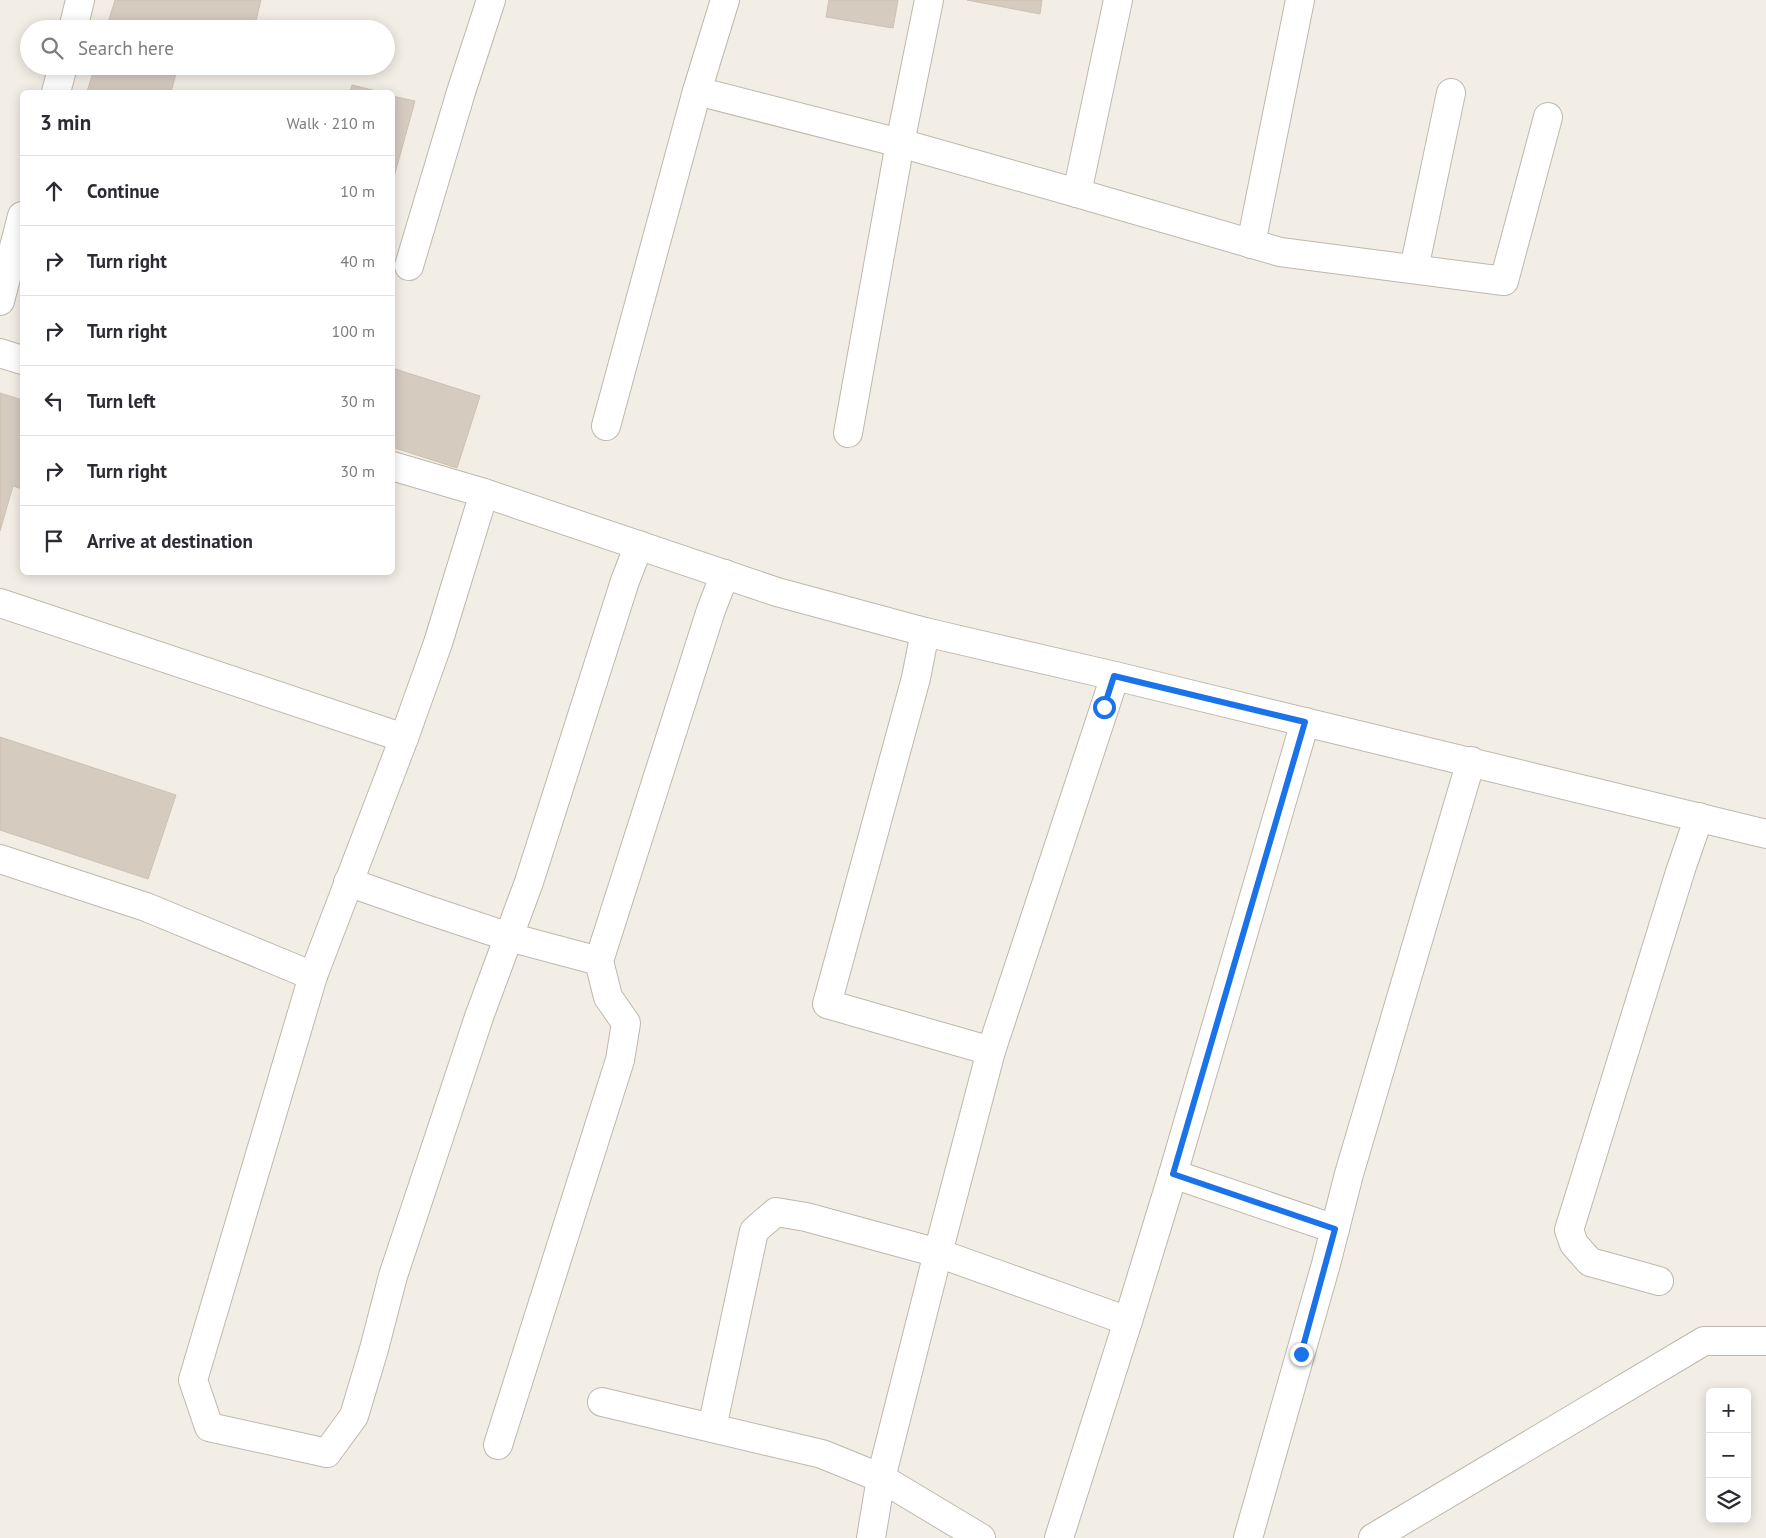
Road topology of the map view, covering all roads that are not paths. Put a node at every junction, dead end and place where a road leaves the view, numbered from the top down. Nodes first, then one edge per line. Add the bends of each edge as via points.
1 (80, 0) edge
2 (491, 0) edge
3 (725, 0) edge
4 (929, 0) edge
5 (1118, 0) edge
6 (1300, 0) edge
7 (75, 20) edge
8 (61, 75) edge
9 (57, 90) edge
10 (697, 91) junction
11 (1452, 93) dead end
12 (1548, 118) dead end
13 (900, 143) junction
14 (1076, 193) junction
15 (20, 224) edge
16 (1250, 244) junction
17 (409, 266) dead end
18 (1414, 269) junction
19 (0, 301) edge
20 (0, 353) edge
21 (20, 359) edge
22 (606, 426) dead end
23 (848, 434) dead end
24 (395, 467) edge
25 (484, 493) junction
26 (639, 545) junction
27 (725, 574) junction
28 (0, 603) edge
29 (925, 632) junction
30 (1114, 676) junction
31 (1305, 722) junction
32 (404, 738) junction
33 (1471, 761) junction
34 (1699, 817) junction
35 (1766, 834) edge
36 (0, 860) edge
37 (348, 882) junction
38 (509, 937) junction
39 (599, 961) junction
40 (313, 976) junction
41 (992, 1051) junction
42 (1173, 1174) junction
43 (1335, 1229) junction
44 (938, 1253) junction
45 (1659, 1281) dead end
46 (1128, 1321) junction
47 (1766, 1341) edge
48 (602, 1402) dead end
49 (712, 1428) junction
50 (498, 1445) dead end
51 (881, 1478) junction
52 (871, 1538) edge
53 (981, 1538) edge
54 (1059, 1538) edge
55 (1248, 1538) edge
56 (1373, 1538) edge

1 - 7 street
2 - 17 street
3 - 10 street
4 - 13 street
5 - 14 street
6 - 16 street
8 - 9 street
10 - 13 street
10 - 22 street
11 - 18 street
12 - 18 street via 1504,281
13 - 14 street
13 - 23 street
14 - 16 street
15 - 19 street
16 - 18 street via 1280,252
20 - 21 street
24 - 25 street
25 - 26 street
25 - 32 street via 438,643
26 - 27 street
26 - 38 street
27 - 29 street via 777,592
27 - 39 street
28 - 32 street
29 - 30 street
29 - 41 street via 916,678 827,1004
30 - 31 street
30 - 41 street
31 - 33 street
31 - 42 street
32 - 37 street
33 - 34 street
33 - 43 street
34 - 35 street
34 - 45 street via 1569,1230 1574,1244 1590,1262
36 - 40 street via 146,907
37 - 38 street
37 - 40 street
38 - 39 street
38 - 40 street via 479,1017 394,1276 354,1416 327,1453 209,1427 193,1380
39 - 50 street via 608,997 626,1023 620,1060
41 - 44 street
42 - 43 street
42 - 46 street
43 - 55 street
44 - 46 street
44 - 49 street via 776,1212 754,1231
44 - 51 street
46 - 54 street
47 - 56 street via 1704,1341
48 - 49 street
49 - 51 street via 822,1454
51 - 52 street
51 - 53 street

